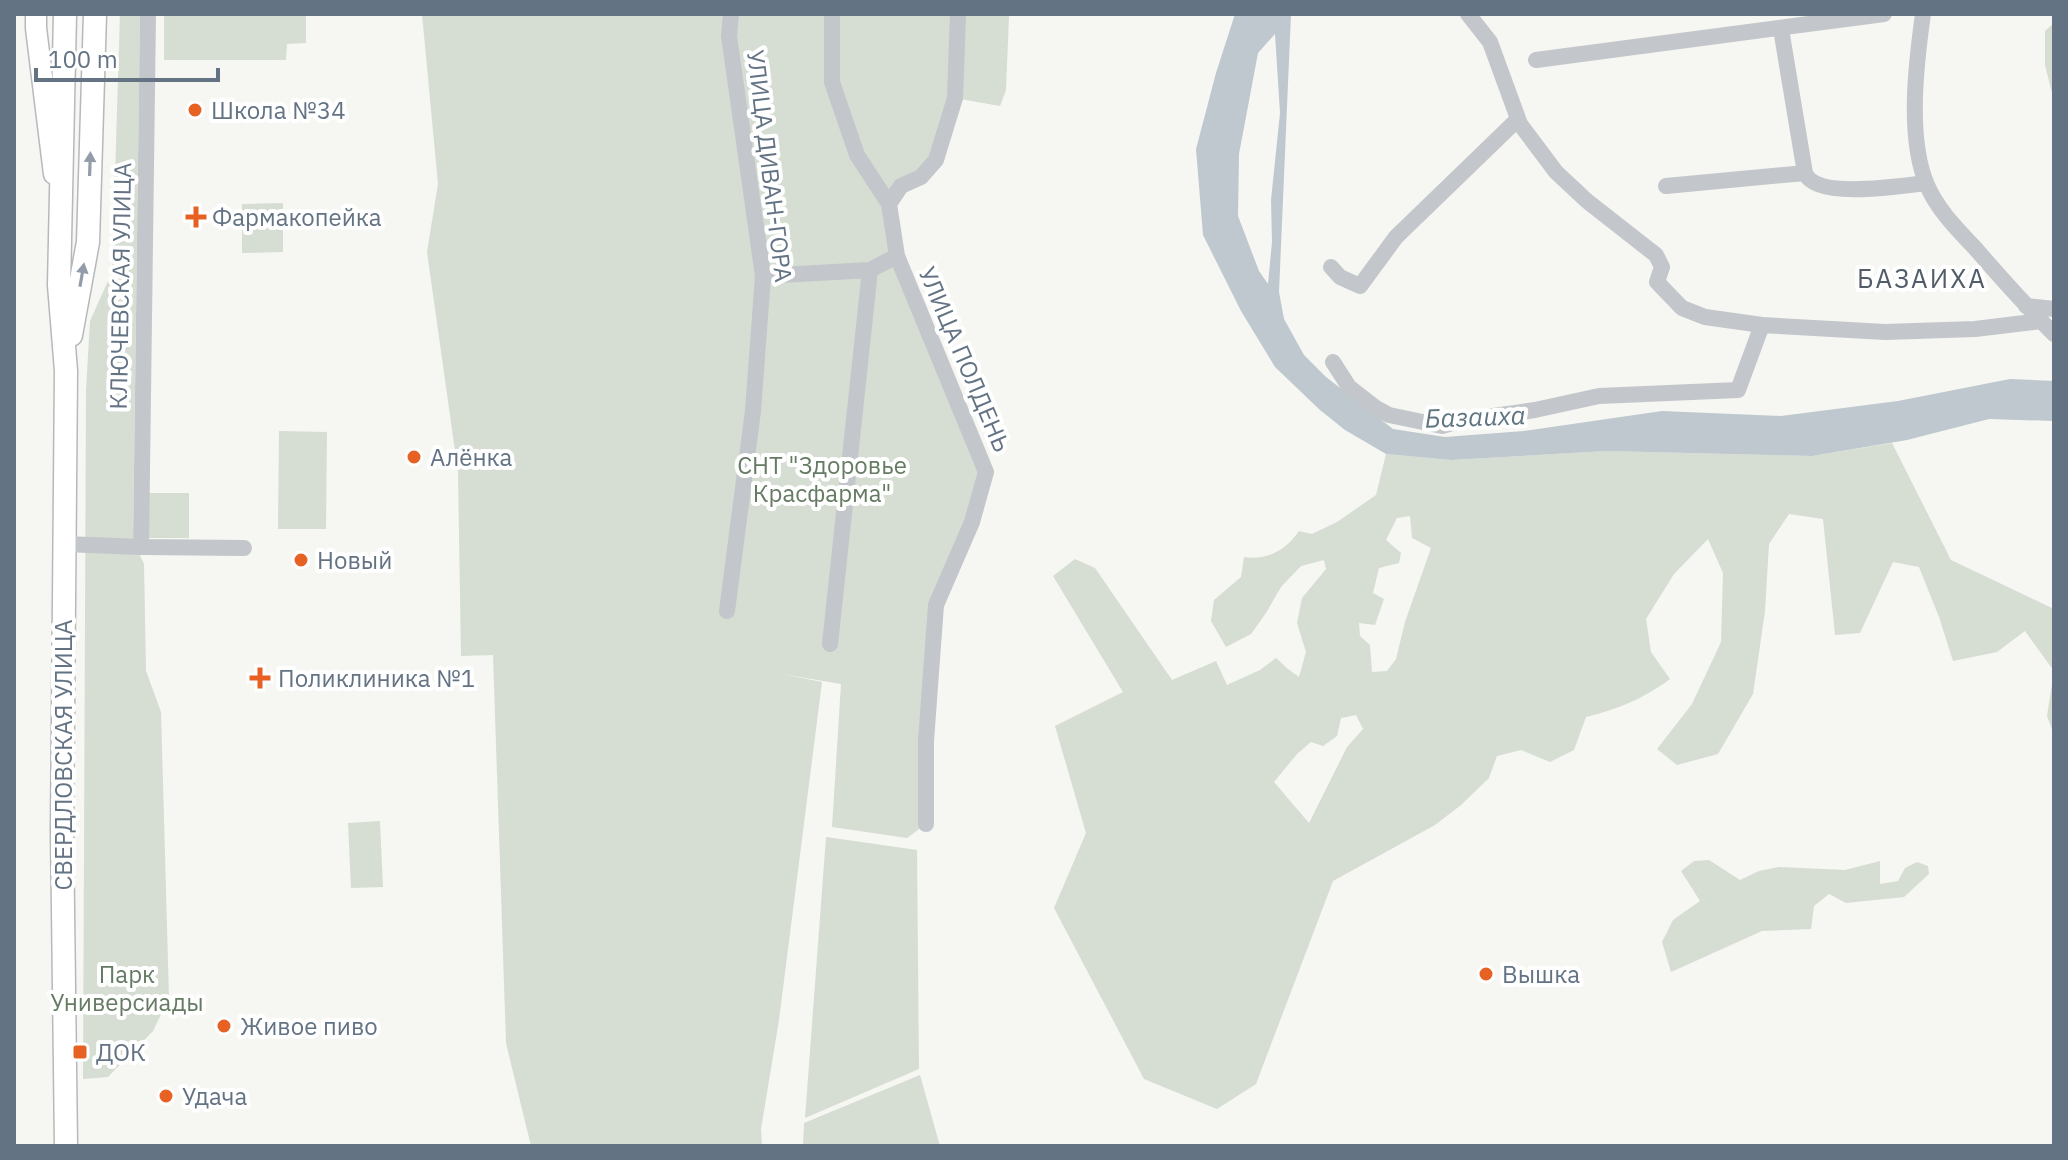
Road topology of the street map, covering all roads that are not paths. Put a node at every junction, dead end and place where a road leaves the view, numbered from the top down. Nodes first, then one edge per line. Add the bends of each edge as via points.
1 (36, 14) edge
2 (65, 14) edge
3 (95, 14) edge
4 (148, 14) edge
5 (731, 14) edge
6 (832, 14) edge
7 (958, 14) edge
8 (1468, 14) edge
9 (1884, 14) edge
10 (1923, 14) edge
11 (1781, 29) junction
12 (1536, 60) dead end
13 (1518, 119) junction
14 (1805, 173) junction
15 (1926, 183) junction
16 (1666, 186) dead end
17 (889, 204) junction
18 (61, 229) junction
19 (897, 256) junction
20 (1331, 267) dead end
21 (870, 270) junction
22 (763, 276) junction
23 (2026, 306) junction
24 (2054, 309) edge
25 (2041, 321) junction
26 (1762, 325) junction
27 (2054, 334) edge
28 (1333, 362) dead end
29 (66, 364) junction
30 (64, 544) junction
31 (147, 547) junction
32 (244, 548) dead end
33 (727, 611) dead end
34 (830, 644) dead end
35 (926, 824) dead end
36 (66, 1146) edge

1 - 18 main road
2 - 18 highway, СВЕРДЛОВСКАЯ УЛИЦА
29 -> 3 highway, СВЕРДЛОВСКАЯ УЛИЦА via 88,242
4 - 31 street, КЛЮЧЕВСКАЯ УЛИЦА
5 - 22 street, УЛИЦА ДИВАН-ГОРА via 729,36
6 - 17 street, УЛИЦА ПОЛДЕНЬ via 832,82 857,155
7 - 17 street via 955,98 936,160 921,177 901,186
8 - 13 street via 1490,42
9 - 11 street
10 - 15 street via 1915,97
11 - 12 street
11 - 14 street
13 - 20 street via 1396,237 1360,286
13 - 26 street via 1556,172 1656,255 1662,267 1657,282 1682,308 1705,317
14 - 15 street via 1820,186 1873,190
14 - 16 street
15 - 23 street via 1942,210
17 - 19 street, УЛИЦА ПОЛДЕНЬ
18 - 29 highway, СВЕРДЛОВСКАЯ УЛИЦА via 59,285
19 - 21 street
19 - 35 street, УЛИЦА ПОЛДЕНЬ via 986,472 972,522 936,605
21 - 22 street
21 - 34 street
22 - 33 street, УЛИЦА ДИВАН-ГОРА via 753,411
23 - 24 street
23 - 25 street
25 - 26 street via 1885,332
25 - 27 street
26 - 28 street via 1738,390 1599,396 1442,426 1376,408 1349,387
29 - 30 highway, СВЕРДЛОВСКАЯ УЛИЦА
30 - 31 street
30 - 36 highway, СВЕРДЛОВСКАЯ УЛИЦА
31 - 32 street

